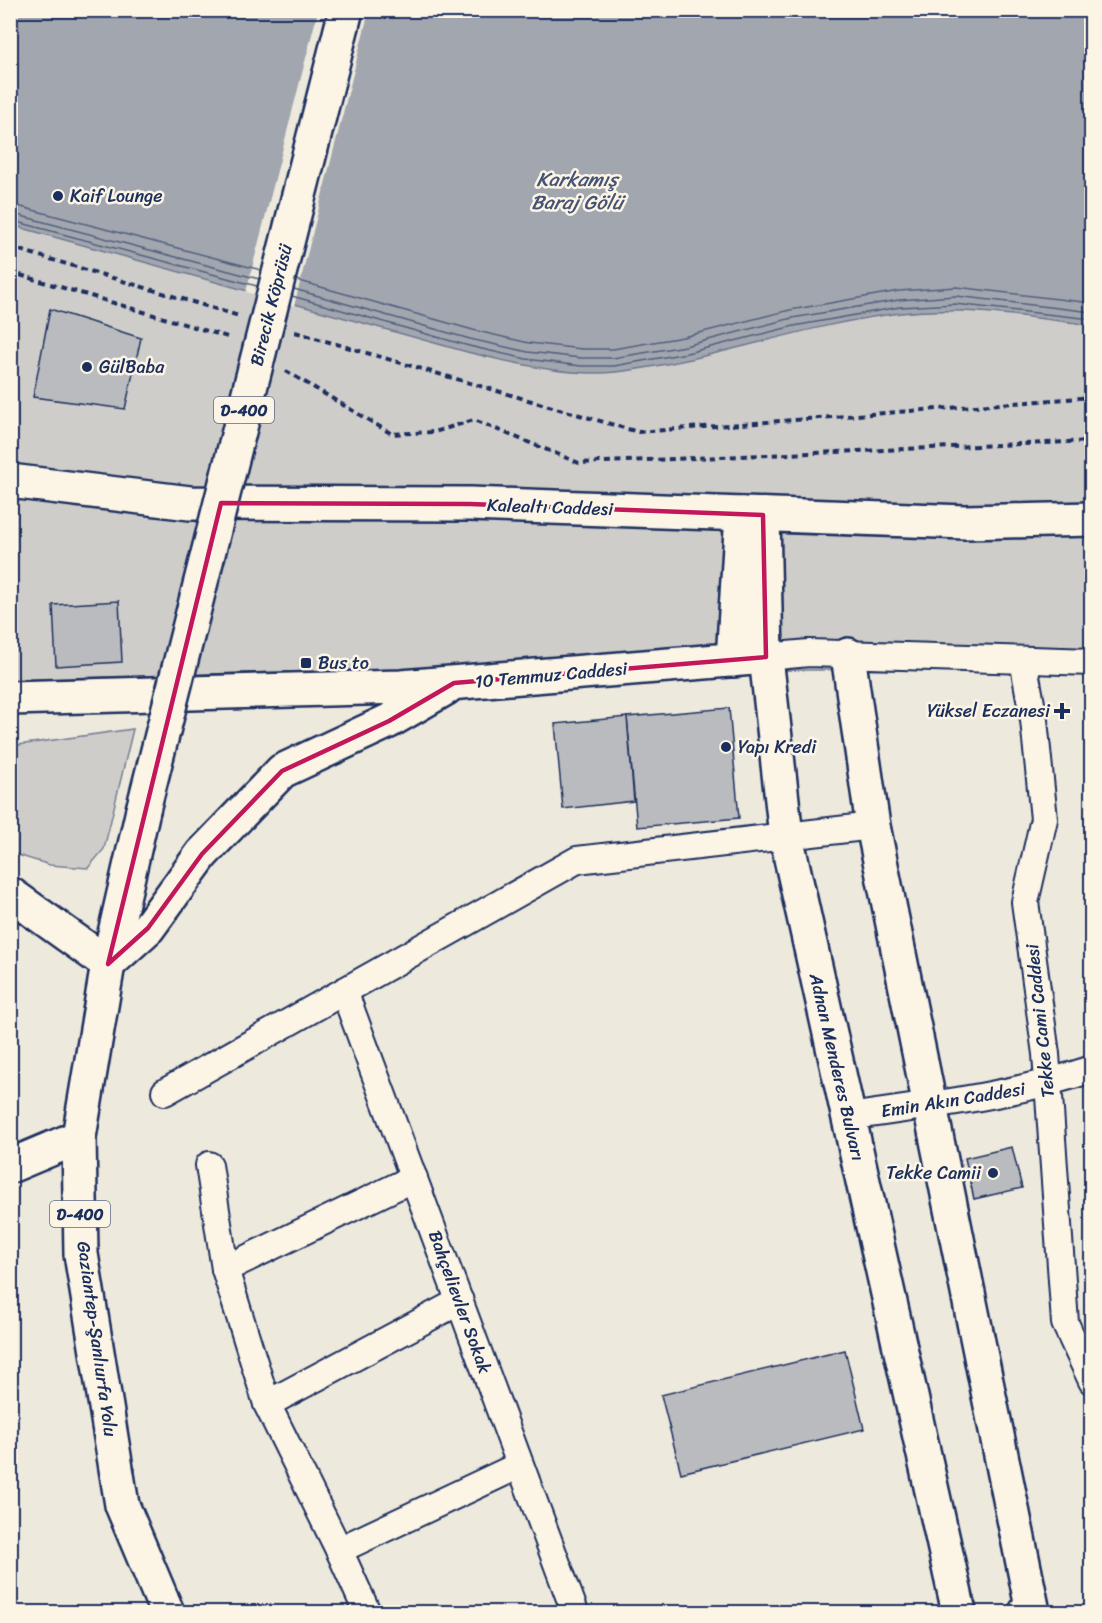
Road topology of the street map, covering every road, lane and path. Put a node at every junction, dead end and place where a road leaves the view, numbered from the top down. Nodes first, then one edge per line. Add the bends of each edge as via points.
1 (346, 10) edge
2 (10, 247) edge
3 (10, 272) edge
4 (249, 319) dead end
5 (283, 329) dead end
6 (241, 344) dead end
7 (281, 368) dead end
8 (1092, 397) edge
9 (1092, 441) edge
10 (10, 481) edge
11 (752, 514) junction
12 (1092, 519) edge
13 (848, 655) junction
14 (766, 657) junction
15 (733, 660) junction
16 (1023, 660) junction
17 (1092, 662) edge
18 (454, 683) junction
19 (10, 698) edge
20 (143, 810) joint
21 (873, 826) junction
22 (786, 836) junction
23 (10, 894) edge
24 (108, 964) junction
25 (344, 991) junction
26 (1092, 1069) edge
27 (1048, 1084) junction
28 (165, 1092) dead end
29 (931, 1105) junction
30 (848, 1117) junction
31 (79, 1137) junction
32 (209, 1165) dead end
33 (10, 1166) edge
34 (414, 1178) junction
35 (225, 1269) junction
36 (460, 1301) junction
37 (1092, 1381) edge
38 (267, 1404) junction
39 (520, 1465) junction
40 (339, 1550) junction
41 (167, 1612) edge
42 (367, 1612) edge
43 (575, 1612) edge
44 (958, 1612) edge
45 (1026, 1612) edge

1 - 20 street, Birecik Köprüsü / D-400, bridge
2 - 4 path
3 - 6 path
5 - 8 path via 638,432
7 - 9 path via 392,434 434,432 474,420 579,463
10 - 11 street, Kalealtı Caddesi via 190,503 470,504
11 - 12 street, Kalealtı Caddesi via 965,522
11 - 14 street, Adnan Menderes Bulvarı
11 - 15 street
13 - 14 street, 10 Temmuz Caddesi
13 - 16 street, 10 Temmuz Caddesi
13 - 21 street
14 - 15 street, 10 Temmuz Caddesi
14 - 22 street, Adnan Menderes Bulvarı
15 - 18 street, 10 Temmuz Caddesi
16 - 17 street, 10 Temmuz Caddesi
16 - 27 street, Tekke Cami Caddesi via 1034,720 1044,819 1025,902
18 - 19 street, 10 Temmuz Caddesi
18 - 24 street via 389,721 282,771 202,854 148,928
20 - 24 street, Gaziantep-Şanlıurfa Yolu / D-400
21 - 22 street
21 - 29 street
22 - 25 street via 577,860
22 - 30 street, Adnan Menderes Bulvarı
23 - 24 street
24 - 31 street, Gaziantep-Şanlıurfa Yolu / D-400
25 - 28 street
25 - 34 street, Bahçelievler Sokak
26 - 27 street, Emin Akın Caddesi
27 - 29 street, Emin Akın Caddesi
27 - 37 street, Tekke Cami Caddesi via 1065,1323
29 - 30 street, Emin Akın Caddesi
29 - 45 street via 1032,1607
30 - 44 street, Adnan Menderes Bulvarı
31 - 33 street
31 - 41 street, Gaziantep-Şanlıurfa Yolu / D-400 via 81,1254 122,1504
32 - 35 street
34 - 35 street
34 - 36 street, Bahçelievler Sokak
35 - 38 street
36 - 38 street
36 - 39 street, Bahçelievler Sokak
38 - 40 street
39 - 40 street
39 - 43 street, Bahçelievler Sokak
40 - 42 street

